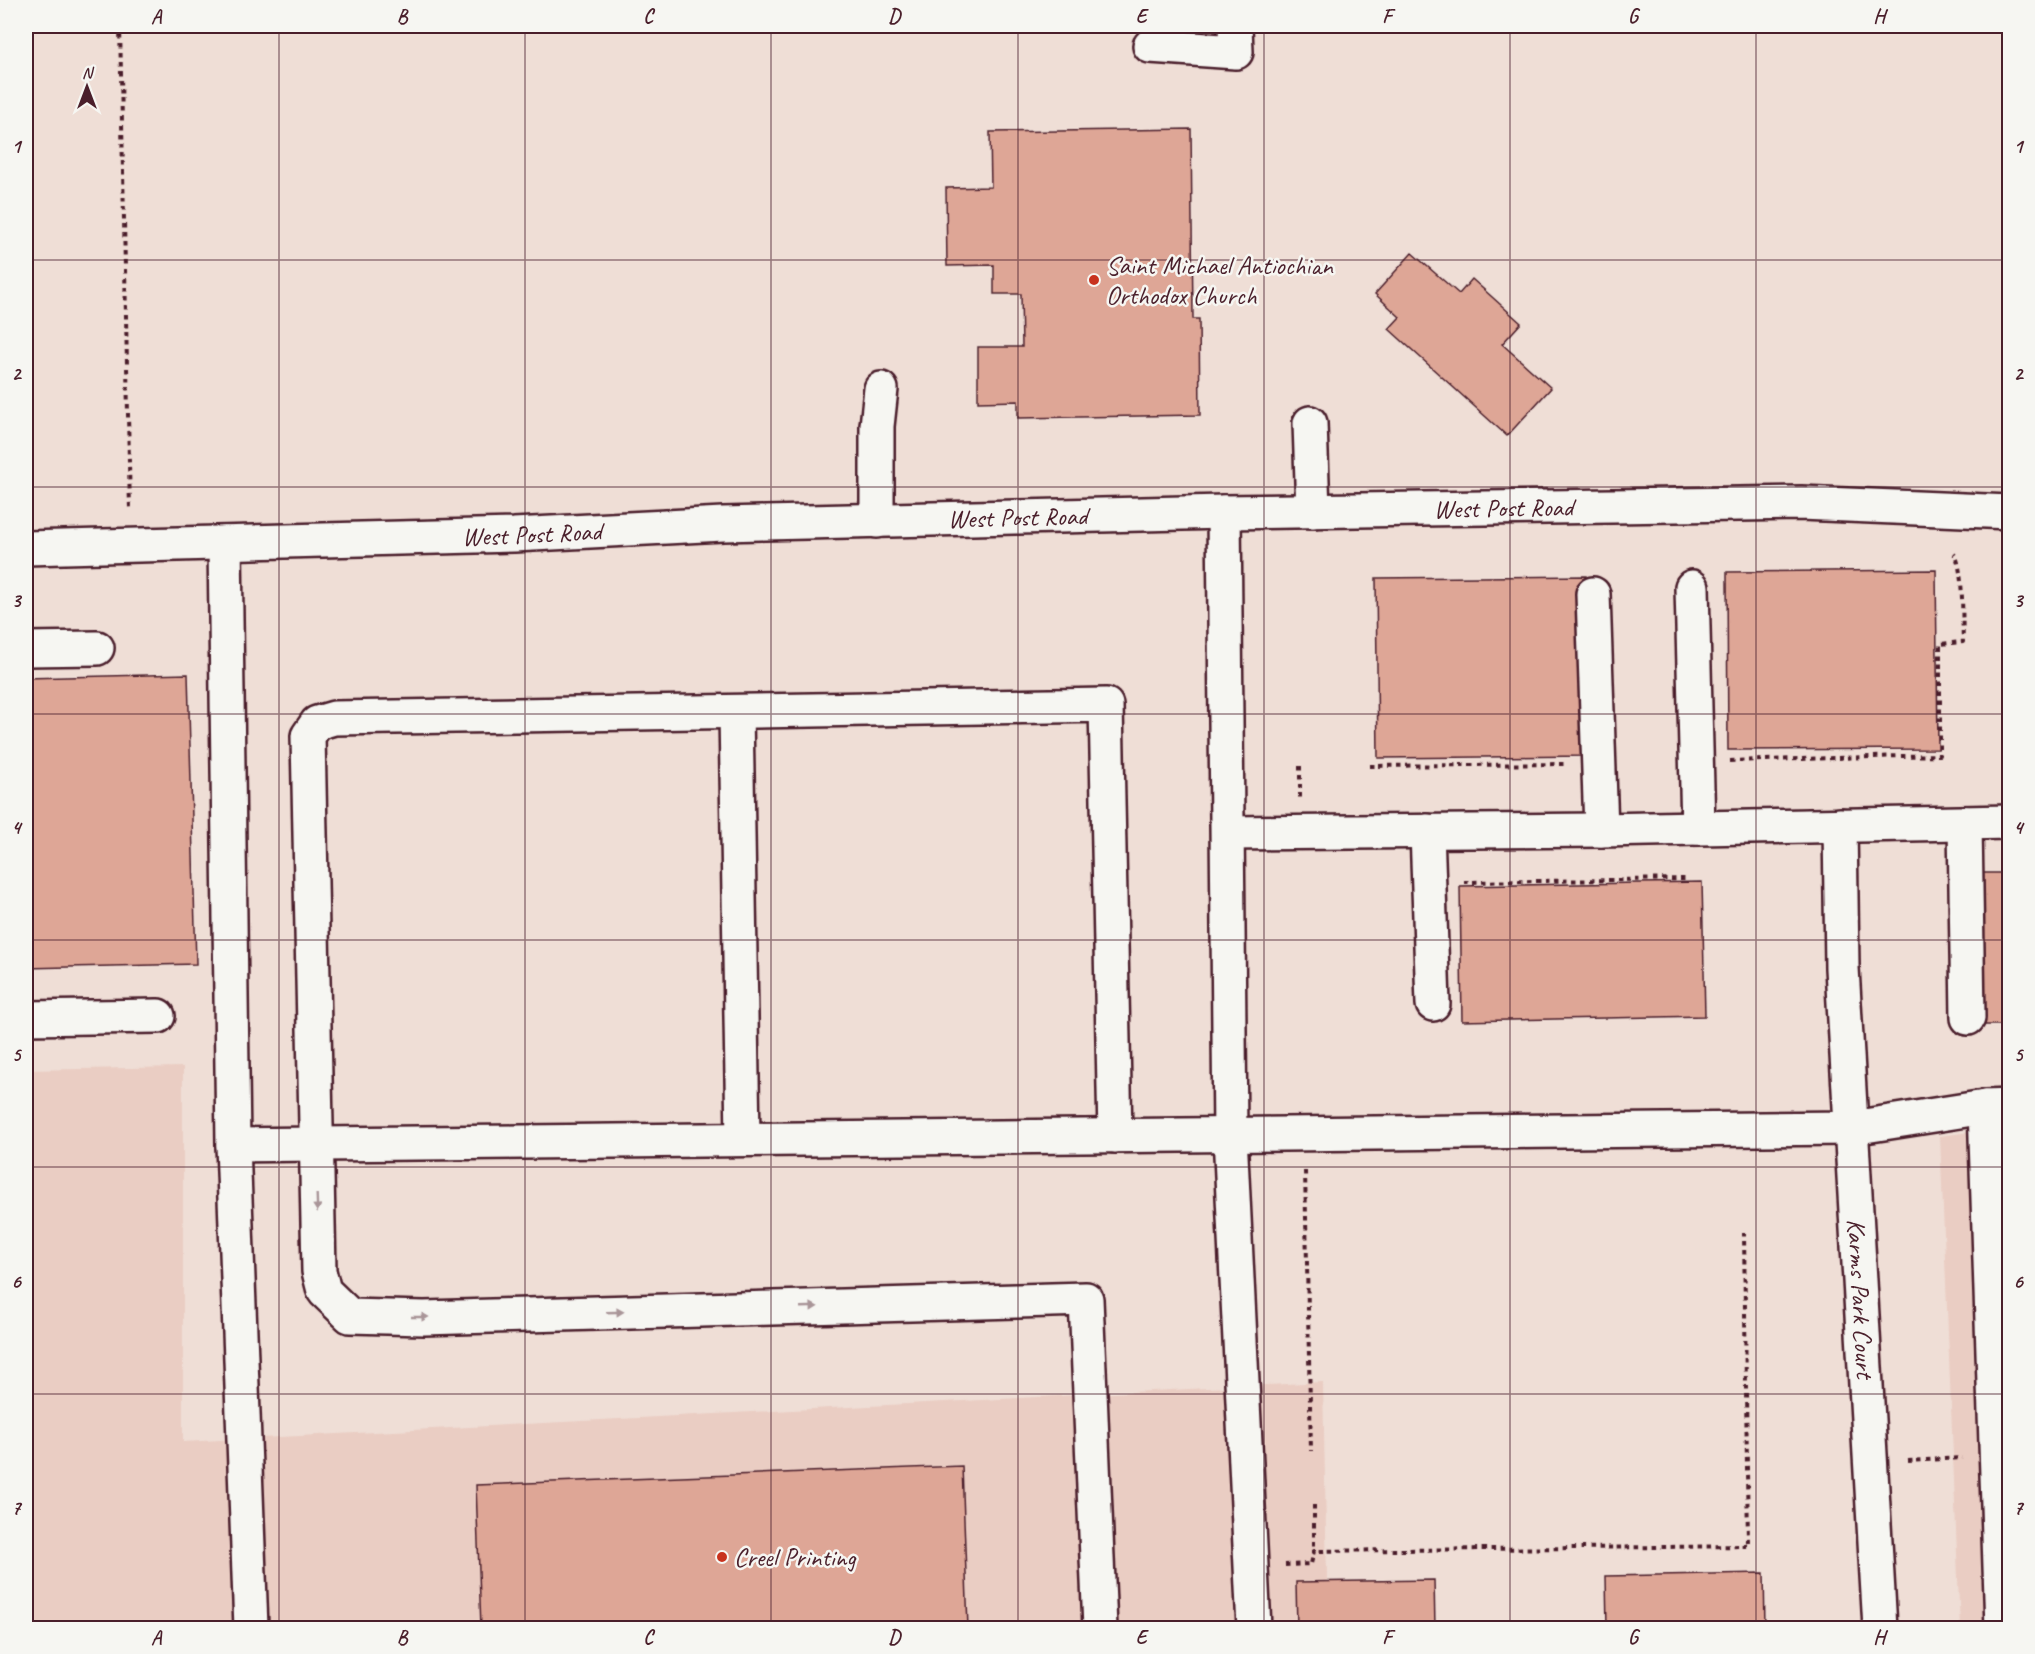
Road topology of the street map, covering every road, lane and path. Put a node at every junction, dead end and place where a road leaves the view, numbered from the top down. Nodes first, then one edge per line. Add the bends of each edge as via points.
1 (120, 26) edge
2 (1236, 39) edge
3 (1150, 46) dead end
4 (881, 389) dead end
5 (1310, 423) dead end
6 (1313, 511) junction
7 (1224, 512) junction
8 (2010, 512) edge
9 (877, 521) junction
10 (225, 543) junction
11 (131, 544) junction
12 (26, 548) edge
13 (1954, 554) dead end
14 (1692, 586) dead end
15 (1593, 594) dead end
16 (97, 648) dead end
17 (26, 649) edge
18 (736, 712) junction
19 (1720, 761) dead end
20 (1567, 764) dead end
21 (1371, 766) dead end
22 (2010, 822) edge
23 (1965, 823) junction
24 (1840, 825) junction
25 (1698, 828) junction
26 (1601, 830) junction
27 (1427, 831) junction
28 (1228, 833) junction
29 (1689, 879) dead end
30 (1455, 882) dead end
31 (1433, 1004) dead end
32 (158, 1016) dead end
33 (26, 1018) edge
34 (1968, 1018) dead end
35 (1997, 1106) edge
36 (1852, 1128) junction
37 (1230, 1135) junction
38 (1115, 1136) junction
39 (743, 1139) junction
40 (315, 1144) junction
41 (233, 1145) junction
42 (1305, 1172) dead end
43 (1744, 1233) dead end
44 (1311, 1451) dead end
45 (1973, 1457) dead end
46 (1908, 1461) dead end
47 (1314, 1505) dead end
48 (1314, 1551) junction
49 (1280, 1566) dead end
50 (251, 1629) edge
51 (1100, 1629) edge
52 (1254, 1629) edge
53 (1880, 1629) edge
54 (2002, 1629) edge

1 - 11 path
2 - 3 street
4 - 9 street
5 - 6 street
6 - 7 street, West Post Road
6 - 8 street, West Post Road via 1802,503
7 - 9 street, West Post Road
7 - 28 street
9 - 10 street, West Post Road
10 - 11 street, West Post Road
10 - 41 street
11 - 12 street, West Post Road
13 - 19 path via 1958,558 1963,642 1940,644 1940,754
14 - 25 street
15 - 26 street
16 - 17 street
18 - 38 street via 1106,705
18 - 39 street
18 - 40 street via 333,718 317,723 308,736
20 - 21 path
22 - 23 street
23 - 24 street
23 - 34 street
24 - 25 street
24 - 36 street, Karms Park Court via 1842,968
25 - 26 street
26 - 27 street
27 - 28 street
27 - 31 street
28 - 37 street
29 - 30 path
32 - 33 street
35 - 36 street
35 - 54 street
36 - 37 street
36 - 53 street, Karms Park Court
37 - 38 street
37 - 52 street
38 - 39 street
39 - 40 street
40 - 41 street
40 -> 51 street via 319,1271 324,1291 350,1316 1086,1299
41 - 50 street
42 - 44 path
43 - 48 path via 1748,1546
45 - 46 path
47 - 48 path
48 - 49 path via 1311,1564

